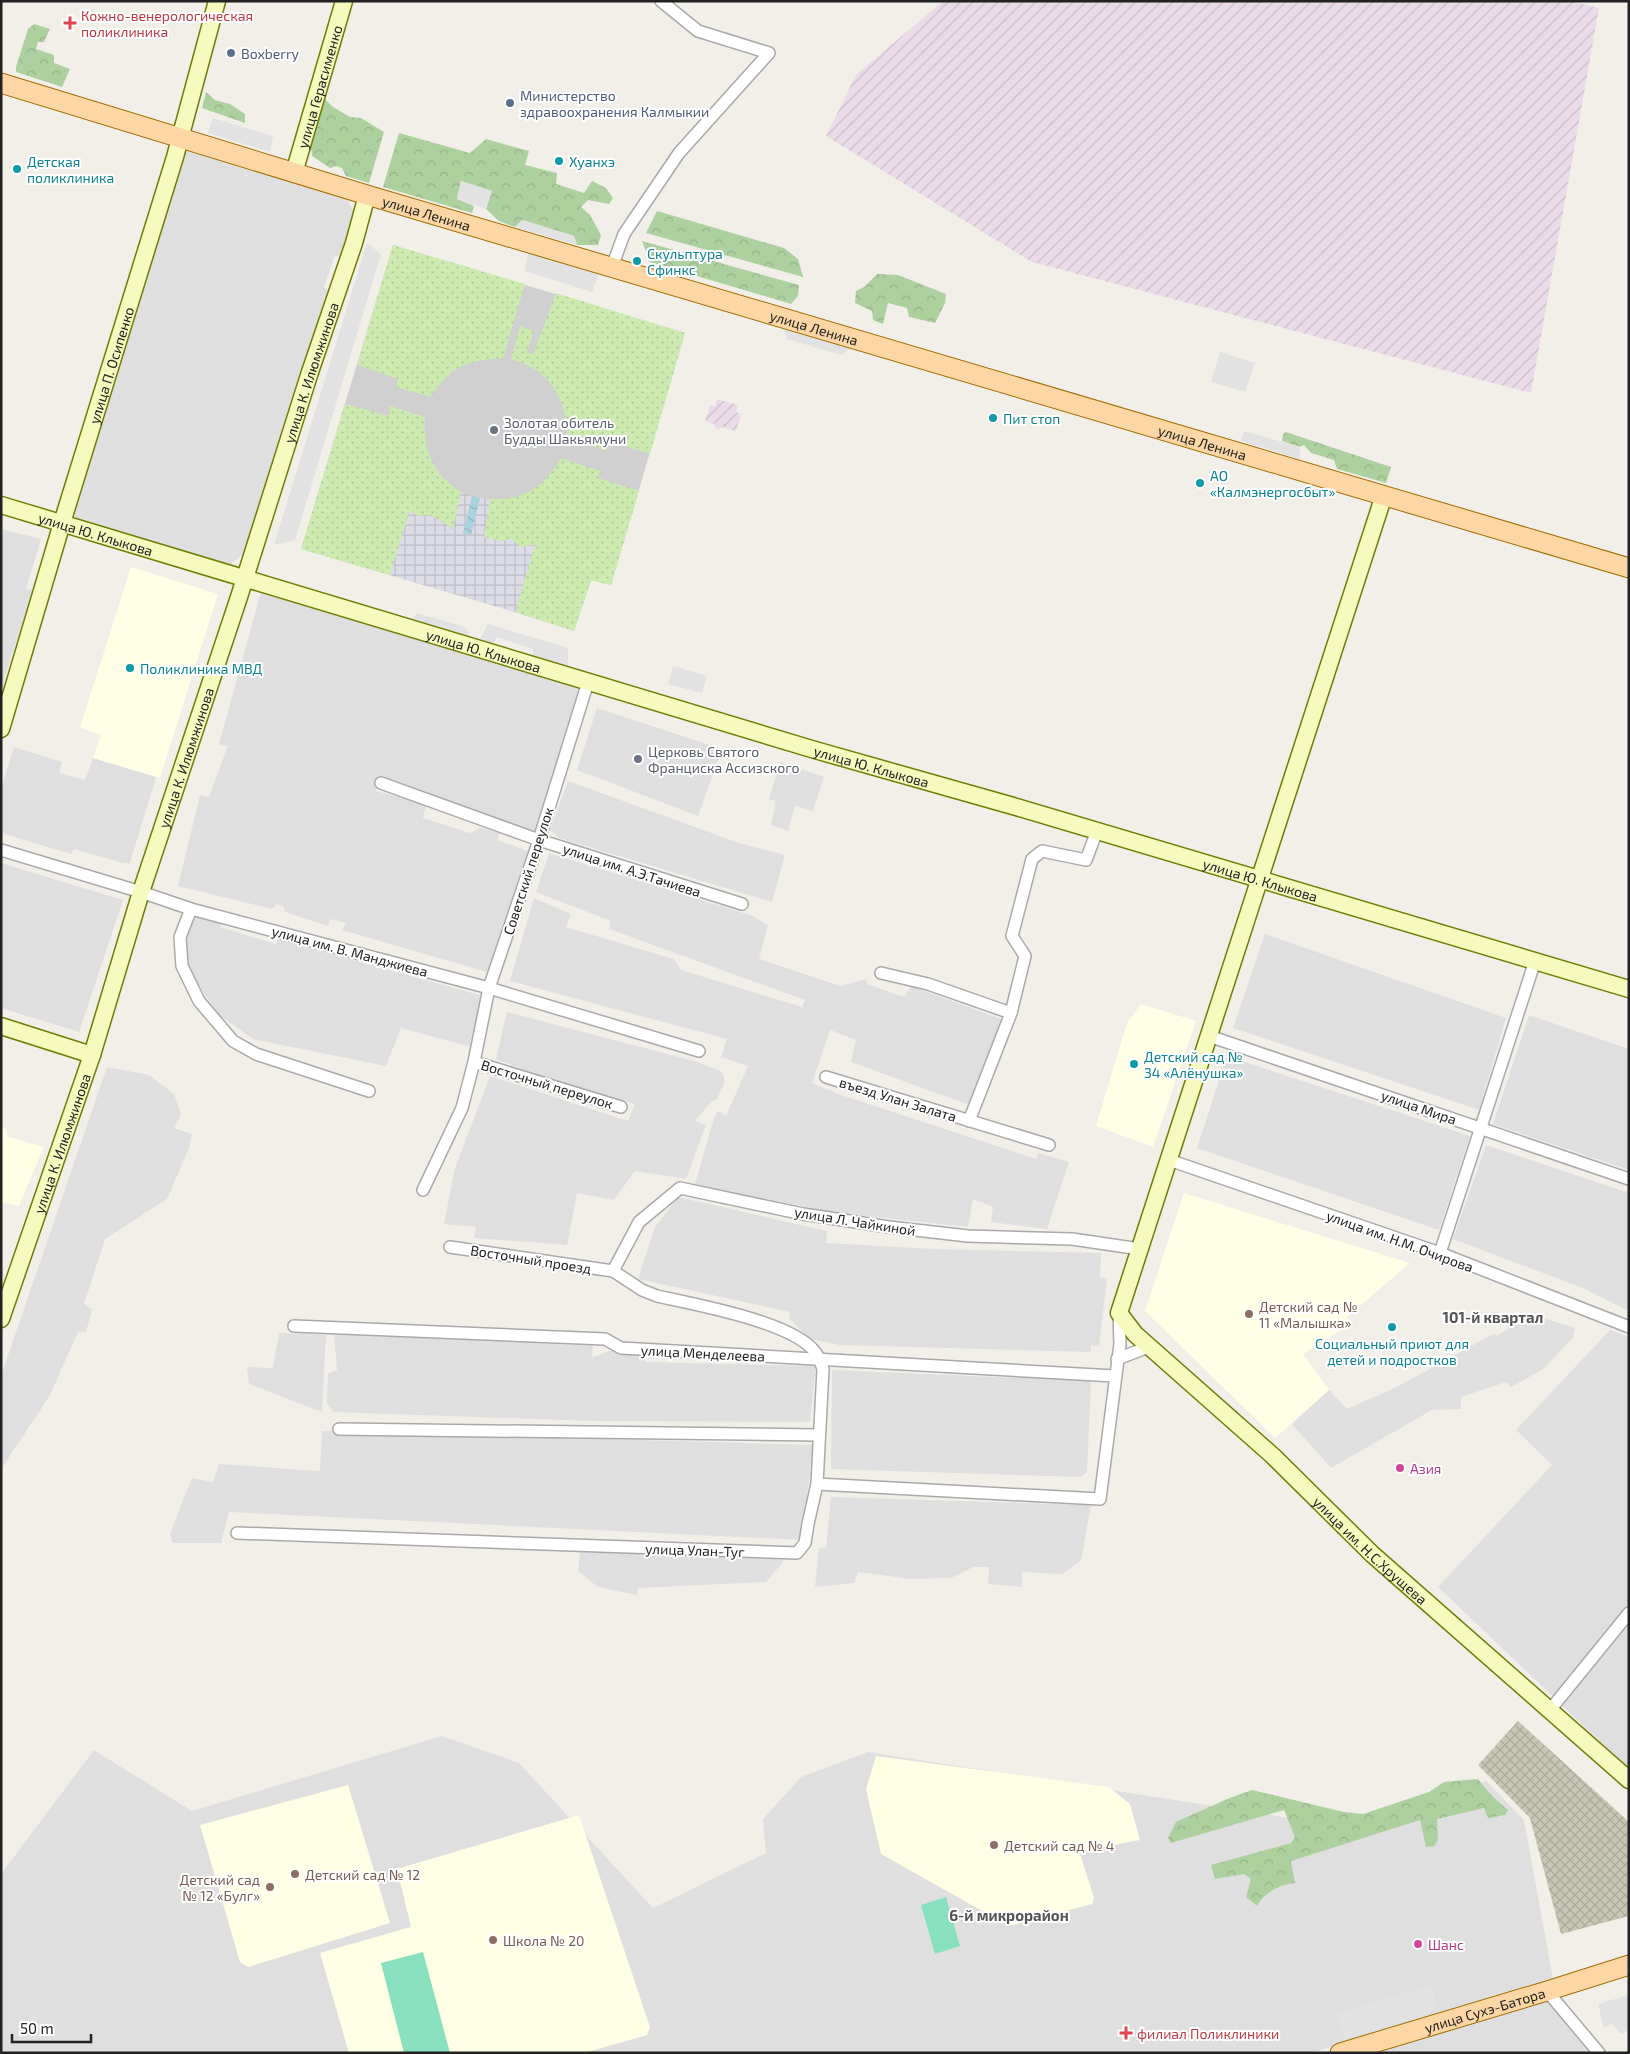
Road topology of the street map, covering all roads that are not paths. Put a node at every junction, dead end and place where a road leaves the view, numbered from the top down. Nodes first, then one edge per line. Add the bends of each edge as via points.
1 (217, 1) edge
2 (344, 1) edge
3 (661, 1) edge
4 (1, 83) edge
5 (180, 139) junction
6 (294, 173) junction
7 (367, 196) junction
8 (612, 267) junction
9 (1384, 495) junction
10 (1, 505) edge
11 (62, 523) junction
12 (1629, 568) edge
13 (245, 579) junction
14 (588, 682) junction
15 (1, 729) edge
16 (381, 783) dead end
17 (1098, 831) junction
18 (539, 840) junction
19 (1, 850) edge
20 (1260, 880) junction
21 (141, 892) junction
22 (742, 904) dead end
23 (191, 909) junction
24 (1535, 961) junction
25 (881, 973) dead end
26 (489, 988) junction
27 (1629, 989) edge
28 (1011, 1013) junction
29 (1, 1026) edge
30 (1209, 1036) junction
31 (699, 1051) dead end
32 (92, 1055) junction
33 (474, 1062) junction
34 (826, 1077) dead end
35 (369, 1091) dead end
36 (621, 1107) dead end
37 (969, 1121) junction
38 (1482, 1129) junction
39 (1049, 1145) dead end
40 (1169, 1160) junction
41 (1629, 1179) edge
42 (423, 1190) dead end
43 (450, 1247) dead end
44 (1140, 1249) junction
45 (1440, 1253) junction
46 (613, 1271) junction
47 (1119, 1313) junction
48 (1, 1319) edge
49 (294, 1326) dead end
50 (1629, 1327) edge
51 (1151, 1346) junction
52 (818, 1359) junction
53 (1118, 1359) junction
54 (1115, 1376) junction
55 (339, 1429) dead end
56 (819, 1435) junction
57 (817, 1484) junction
58 (237, 1533) dead end
59 (1629, 1613) edge
60 (1550, 1710) junction
61 (1629, 1780) edge
62 (1629, 1965) edge
63 (1546, 1992) junction
64 (1340, 2053) edge
65 (1599, 2053) edge

1 - 5 main road, улица П. Осипенко
2 - 6 main road, улица Герасименко
3 - 8 street via 698,31 769,53 679,153 624,234
4 - 5 main road, улица Ленина
5 - 6 main road, улица Ленина
5 - 11 main road, улица П. Осипенко
6 - 7 main road, улица Ленина
7 - 8 main road, улица Ленина
7 - 13 main road, улица К. Илюмжинова
8 - 9 main road, улица Ленина
9 - 12 main road, улица Ленина
9 - 20 main road
10 - 11 main road, улица Ю. Клыкова
11 - 13 main road, улица Ю. Клыкова
11 - 15 main road, улица П. Осипенко
13 - 14 main road, улица Ю. Клыкова
13 - 21 main road, улица К. Илюмжинова
14 - 17 main road, улица Ю. Клыкова
14 - 18 street, Советский переулок
16 - 18 street, улица им. А.Э.Тачиева
17 - 20 main road, улица Ю. Клыкова
17 - 28 street, въезд Улан Залата via 1086,860 1042,851 1032,859 1012,936 1025,956
18 - 22 street, улица им. А.Э.Тачиева
18 - 26 street, Советский переулок
19 - 21 street, улица им. В. Манджиева
20 - 24 main road, улица Ю. Клыкова
20 - 30 main road
21 - 23 street, улица им. В. Манджиева
21 - 32 main road, улица К. Илюмжинова
23 - 26 street, улица им. В. Манджиева
23 - 35 street via 180,937 182,966 198,1001 233,1041 256,1054
24 - 27 main road, улица Ю. Клыкова
24 - 38 street
25 - 28 street via 928,984
26 - 31 street, улица им. В. Манджиева
26 - 33 street, Советский переулок
28 - 37 street, въезд Улан Залата
29 - 32 main road
30 - 38 street, улица Мира
30 - 40 main road
32 - 48 main road, улица К. Илюмжинова
33 - 36 street, Восточный переулок
33 - 42 street via 462,1108
34 - 37 street, въезд Улан Залата
37 - 39 street, въезд Улан Залата
38 - 41 street, улица Мира
38 - 45 street
40 - 44 main road
40 - 45 street, улица им. Н.М. Очирова
43 - 46 street, Восточный проезд
44 - 46 street, улица Л. Чайкиной via 1072,1239 968,1236 881,1226 802,1214 680,1188 639,1222
44 - 47 main road
45 - 50 street, улица им. Н.М. Очирова
46 - 52 street via 657,1296 768,1324 794,1336 816,1352
47 - 51 main road, улица им. Н.С.Хрущева via 1135,1334
47 - 53 street
49 - 52 street, улица Менделеева via 605,1339 621,1348
51 - 53 street
51 - 60 main road, улица им. Н.С.Хрущева via 1273,1456 1362,1544
52 - 54 street, улица Менделеева
52 - 56 street via 823,1369
53 - 54 street
54 - 57 street via 1100,1499
55 - 56 street
56 - 57 street
57 - 58 street, улица Улан-Туг via 806,1543 797,1553
59 - 60 street
60 - 61 main road, улица им. Н.С.Хрущева
62 - 63 main road, улица Сухэ-Батора
63 - 64 main road, улица Сухэ-Батора
63 - 65 street

